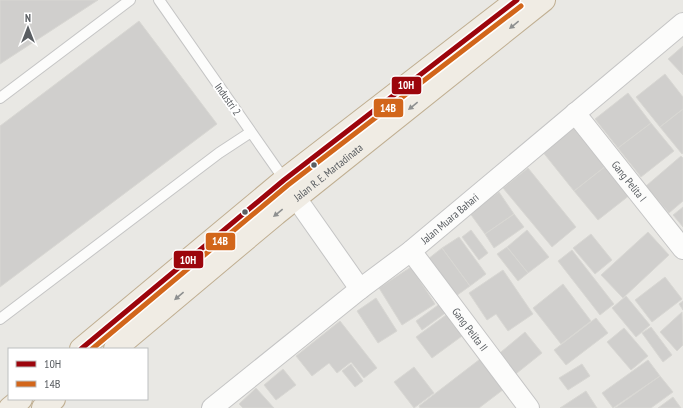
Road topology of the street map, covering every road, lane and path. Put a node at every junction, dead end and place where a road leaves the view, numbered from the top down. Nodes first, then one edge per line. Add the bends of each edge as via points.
1 (130, 0) edge
2 (159, 0) edge
3 (517, 0) edge
4 (544, 0) edge
5 (683, 23) edge
6 (0, 98) edge
7 (575, 113) junction
8 (251, 132) junction
9 (284, 180) junction
10 (296, 198) junction
11 (683, 249) edge
12 (411, 251) junction
13 (360, 289) junction
14 (0, 319) edge
15 (82, 348) edge
16 (116, 348) edge
17 (20, 400) edge
18 (53, 400) edge
19 (10, 408) edge
20 (43, 408) edge
21 (212, 408) edge
22 (529, 408) edge

1 - 6 lane
2 - 8 lane, Industri 2
3 - 9 highway, Jalan R. E. Martadinata
4 -> 10 highway, Jalan R. E. Martadinata
5 - 7 street, Jalan Muara Bahari
7 - 11 street, Gang Pelita I
7 - 12 street, Jalan Muara Bahari
8 - 9 lane, Industri 2
8 - 14 lane via 219,153
9 - 10 lane, Industri 2
9 - 15 highway, Jalan R. E. Martadinata
10 - 13 street
10 -> 16 highway, Jalan R. E. Martadinata
12 - 13 street, Jalan Muara Bahari
12 - 22 street, Gang Pelita II
13 - 21 street, Jalan Muara Bahari
17 - 19 highway
18 - 20 highway

